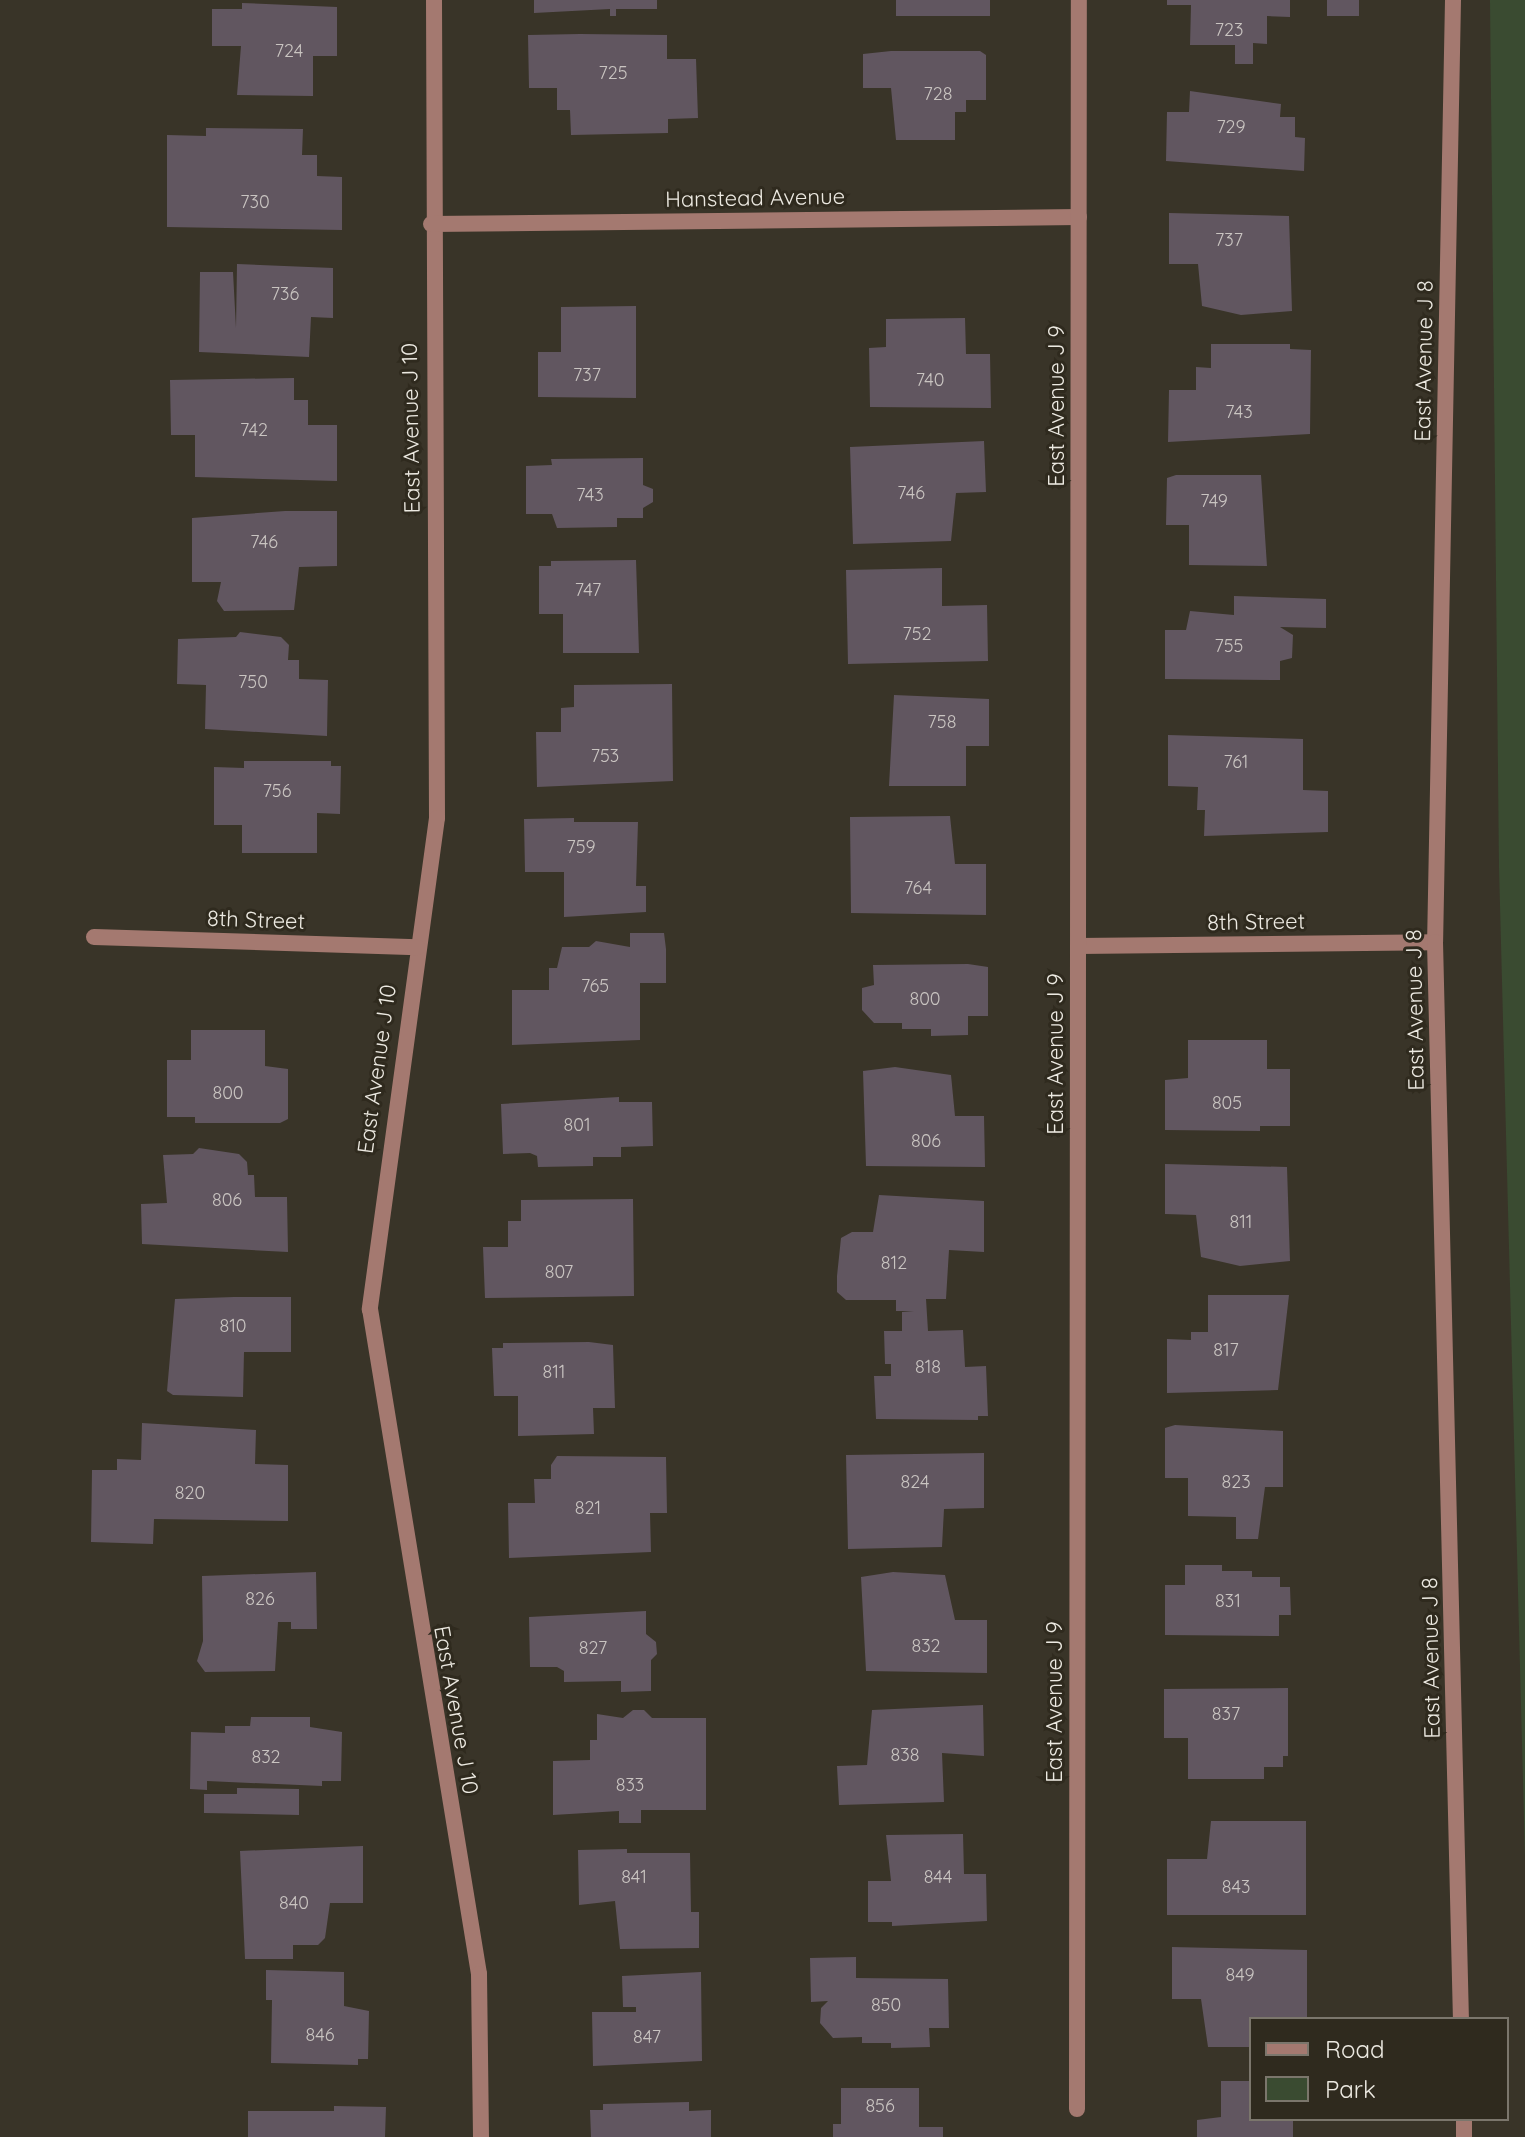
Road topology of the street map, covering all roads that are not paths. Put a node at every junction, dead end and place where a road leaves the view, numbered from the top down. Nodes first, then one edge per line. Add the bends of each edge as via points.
1 (434, 0) edge
2 (1079, 0) edge
3 (1453, 0) edge
4 (1079, 217) junction
5 (431, 224) junction
6 (94, 937) dead end
7 (1435, 942) junction
8 (1078, 946) junction
9 (417, 947) junction
10 (1461, 2017) edge
11 (1077, 2109) dead end
12 (481, 2137) edge

1 - 5 street, East Avenue J 10
2 - 4 street, East Avenue J 9
3 - 7 street, East Avenue J 8
4 - 5 street, Hanstead Avenue
4 - 8 street, East Avenue J 9
5 - 9 street, East Avenue J 10 via 437,818
6 - 9 street, 8th Street
7 - 8 street, 8th Street
7 - 10 street, East Avenue J 8
8 - 11 street, East Avenue J 9
9 - 12 street, East Avenue J 10 via 370,1309 479,1974

